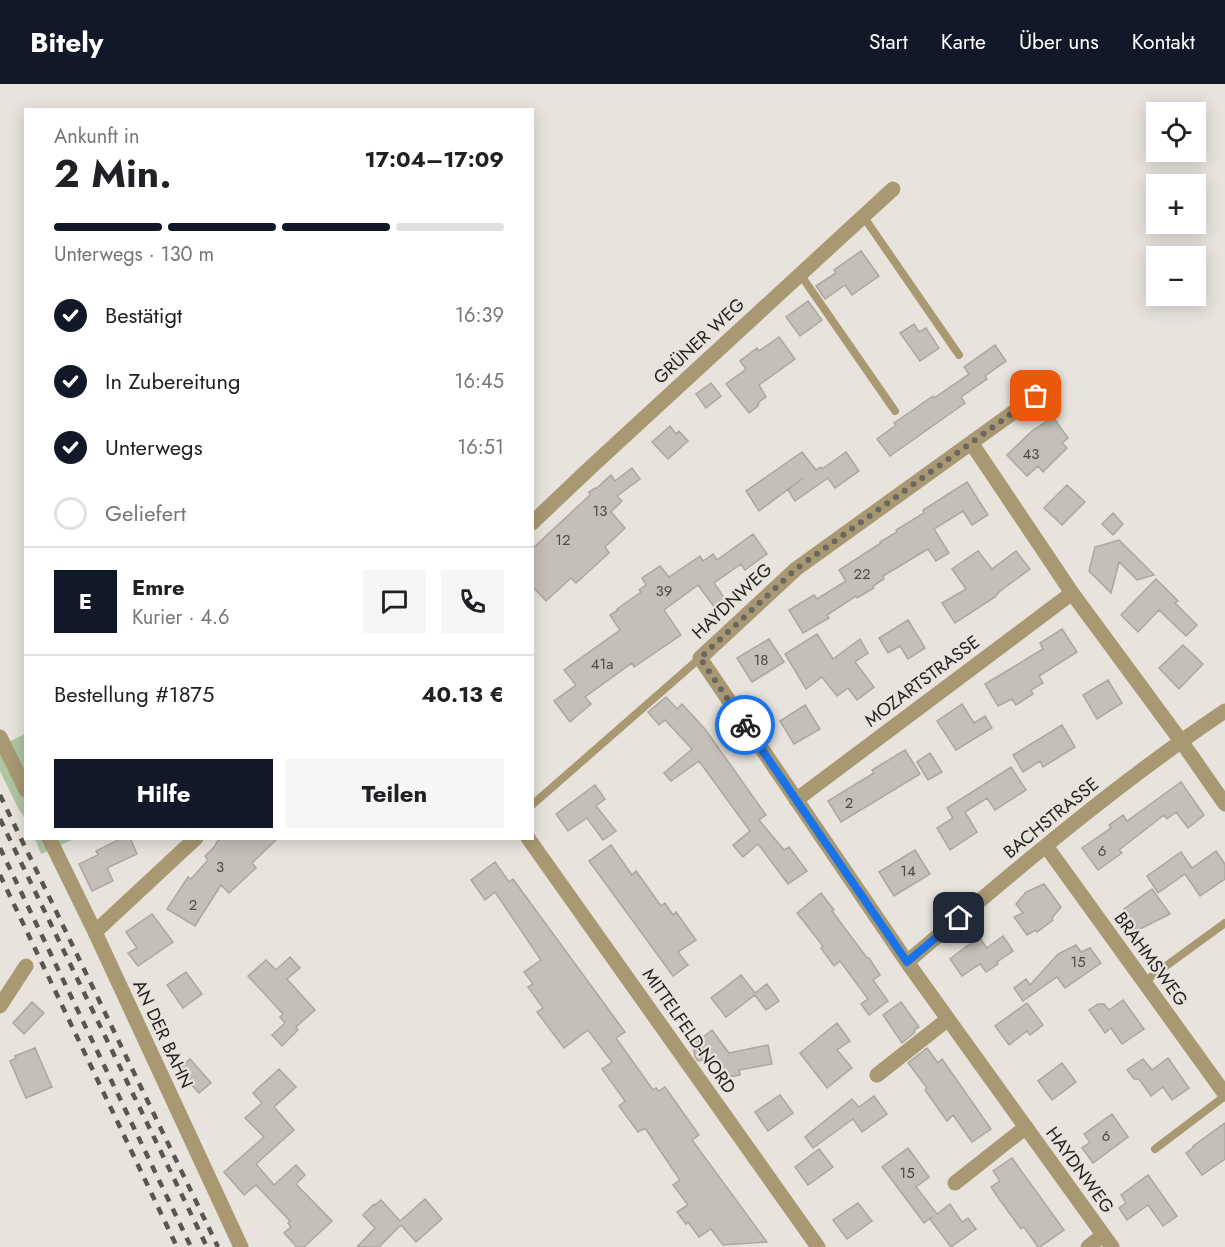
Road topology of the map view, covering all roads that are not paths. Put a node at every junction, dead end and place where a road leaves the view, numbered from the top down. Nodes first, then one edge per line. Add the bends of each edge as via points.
1 (893, 189) dead end
2 (863, 216) junction
3 (800, 274) junction
4 (959, 355) dead end
5 (1036, 396) dead end
6 (895, 411) dead end
7 (972, 444) junction
8 (534, 521) edge
9 (1072, 593) junction
10 (700, 658) junction
11 (1225, 711) edge
12 (0, 737) edge
13 (1180, 741) junction
14 (24, 786) edge
15 (796, 800) junction
16 (534, 803) edge
17 (1225, 804) edge
18 (50, 840) edge
19 (194, 840) edge
20 (529, 840) edge
21 (1046, 846) junction
22 (1225, 923) edge
23 (95, 932) junction
24 (907, 962) junction
25 (26, 966) dead end
26 (1144, 982) junction
27 (0, 1006) edge
28 (948, 1019) junction
29 (877, 1075) dead end
30 (1225, 1095) edge
31 (1026, 1127) junction
32 (1155, 1149) dead end
33 (956, 1183) dead end
34 (1108, 1241) edge
35 (241, 1247) edge
36 (818, 1247) edge
37 (1088, 1247) edge

1 - 2 street, GRÜNER WEG
2 - 3 street, GRÜNER WEG
2 - 4 lane
3 - 6 lane
3 - 8 street, GRÜNER WEG
5 - 7 street, HAYDNWEG
7 - 9 street
7 - 10 street, HAYDNWEG via 796,569
9 - 13 street
9 - 15 street, MOZARTSTRASSE
10 - 15 street, HAYDNWEG
10 - 16 lane
11 - 13 street, BACHSTRASSE
12 - 14 street
13 - 17 street
13 - 21 street, BACHSTRASSE
15 - 24 street, HAYDNWEG
18 - 23 street, AN DER BAHN
19 - 23 street
20 - 36 street, MITTELFELD-NORD
21 - 24 street, BACHSTRASSE
21 - 26 street, BRAHMSWEG
22 - 26 lane
23 - 35 street, AN DER BAHN
24 - 28 street, HAYDNWEG
25 - 27 street
26 - 30 street, BRAHMSWEG
28 - 29 street
28 - 31 street, HAYDNWEG
30 - 32 lane
31 - 33 street, HAYDNWEG
31 - 34 street, HAYDNWEG
34 - 37 street, HAYDNWEG

